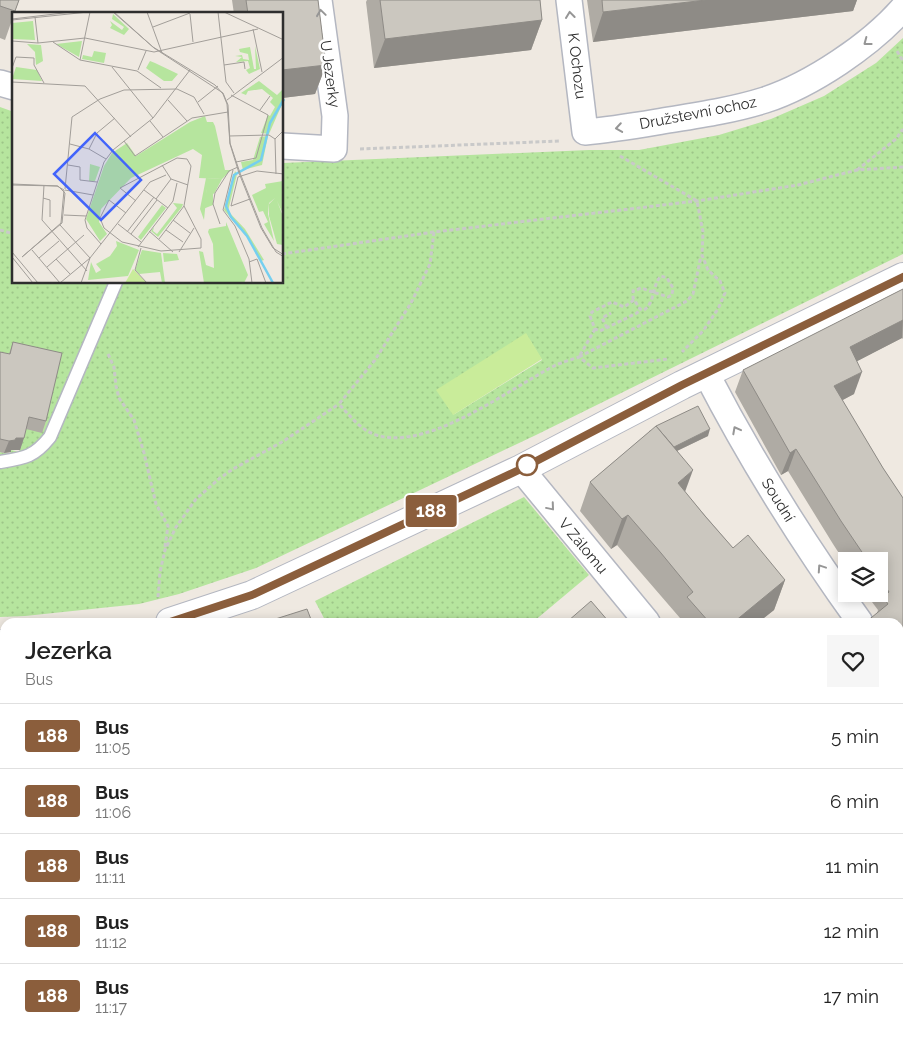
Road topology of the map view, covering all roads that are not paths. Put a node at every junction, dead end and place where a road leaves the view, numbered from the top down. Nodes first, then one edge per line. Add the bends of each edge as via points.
1 (319, 0) edge
2 (568, 0) edge
3 (903, 8) edge
4 (592, 132) joint
5 (284, 146) edge
6 (903, 277) edge
7 (115, 284) edge
8 (706, 373) junction
9 (0, 462) edge
10 (521, 469) junction
11 (164, 613) edge
12 (644, 618) edge
13 (857, 618) edge

5 -> 1 street, U Jezerky via 334,149 335,116
4 -> 2 street, K Ochozu
3 -> 4 street, Družstevní ochoz via 883,30 853,53 793,88 766,99 706,114
6 - 8 street
7 - 9 lane via 50,437 40,450 23,458
8 - 10 street
13 -> 8 street, Soudní via 767,483
10 - 11 street via 252,595
10 -> 12 street, V Zálomu

